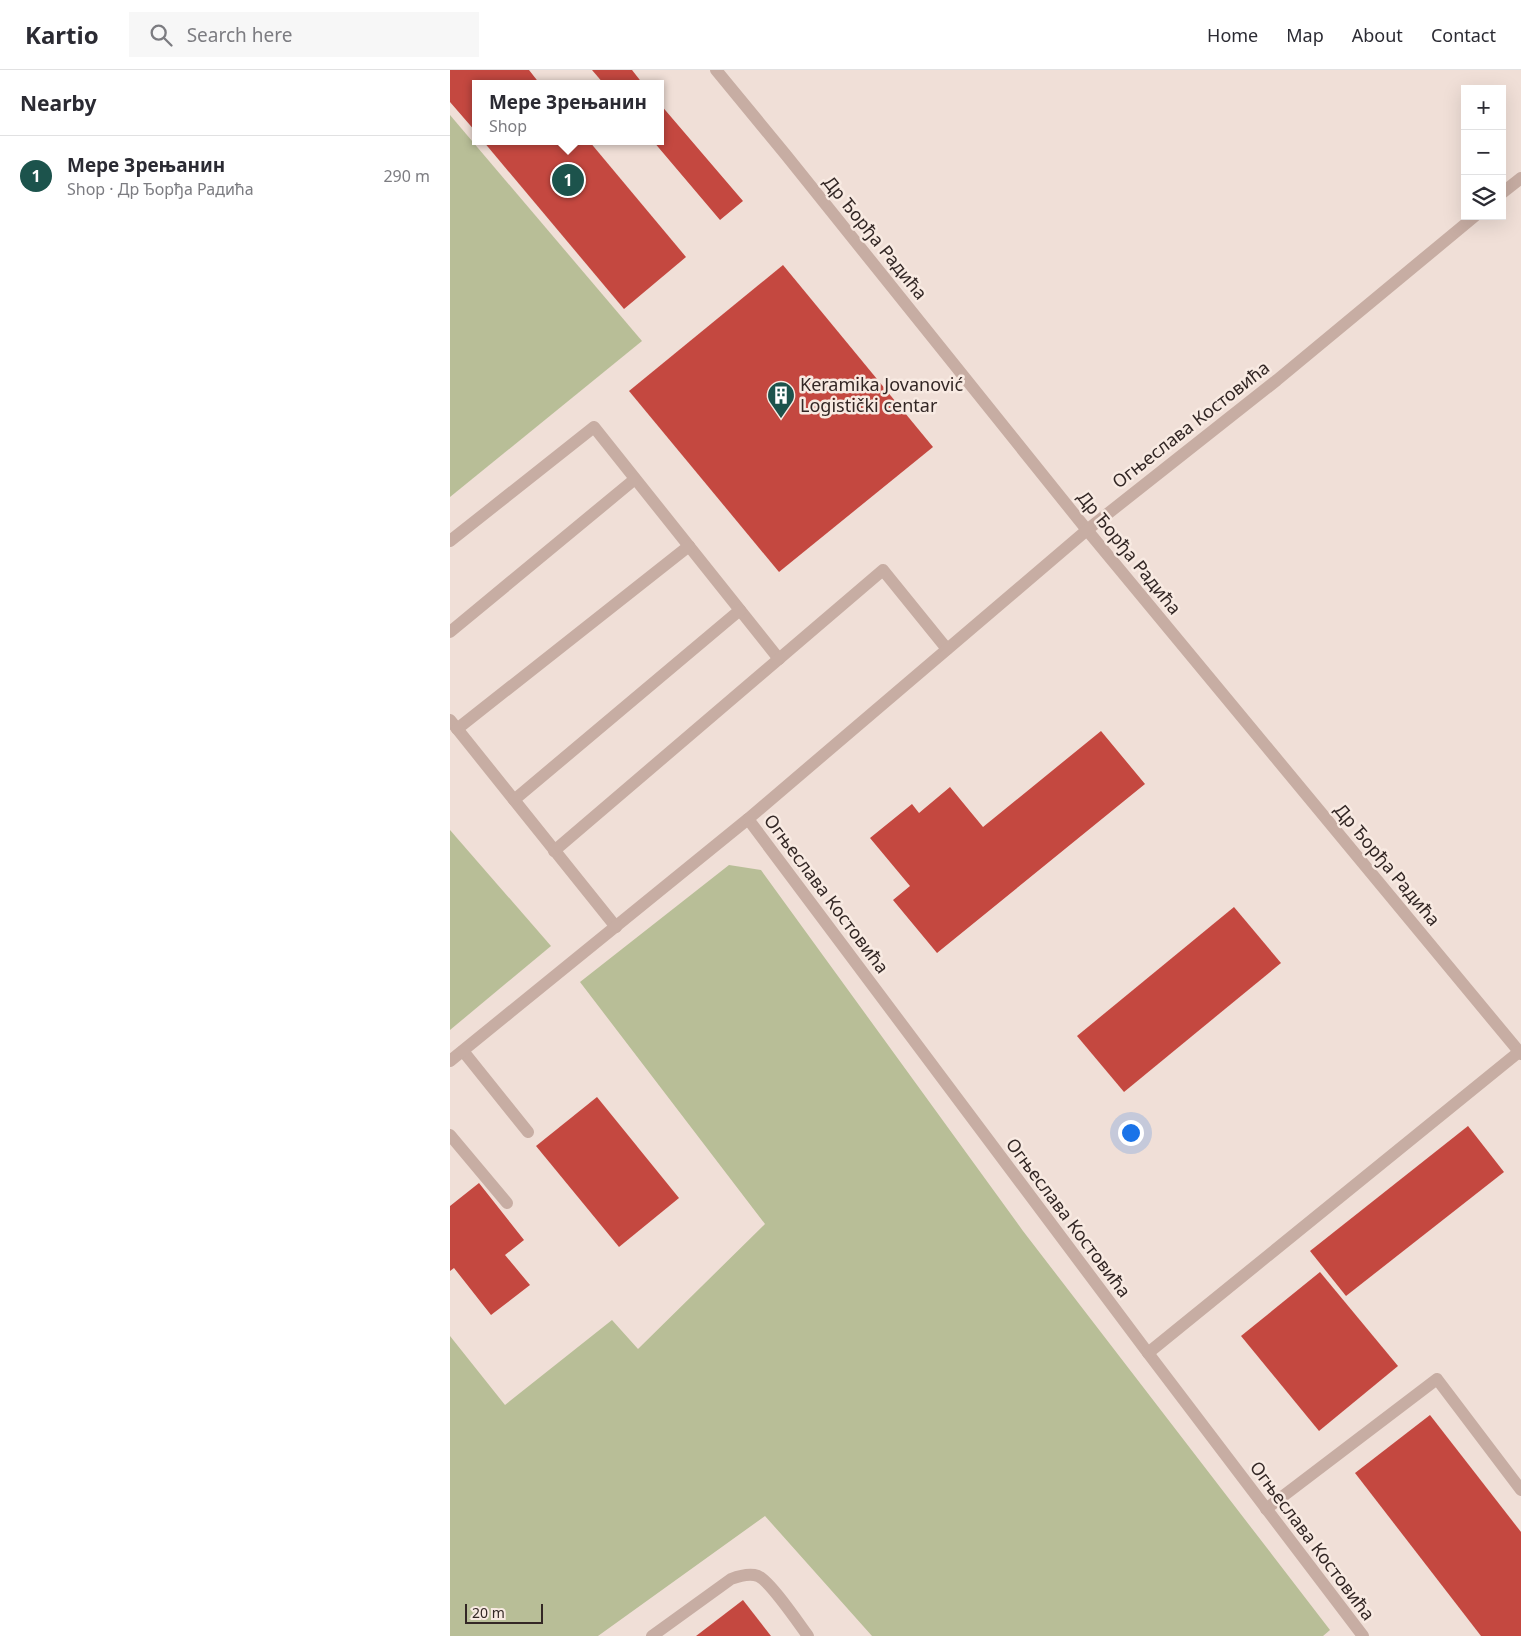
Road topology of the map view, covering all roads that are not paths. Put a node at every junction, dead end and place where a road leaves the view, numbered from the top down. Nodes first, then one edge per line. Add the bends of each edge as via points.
1 (716, 70) edge
2 (1521, 178) edge
3 (1506, 190) edge
4 (1470, 220) edge
5 (635, 479) junction
6 (1087, 530) junction
7 (450, 541) edge
8 (689, 546) junction
9 (740, 610) junction
10 (450, 632) edge
11 (948, 649) junction
12 (779, 659) junction
13 (453, 725) edge
14 (514, 800) junction
15 (748, 819) junction
16 (554, 851) junction
17 (616, 927) junction
18 (463, 1051) junction
19 (1520, 1053) edge
20 (450, 1061) edge
21 (528, 1132) dead end
22 (450, 1135) edge
23 (507, 1204) dead end
24 (1148, 1353) junction
25 (1521, 1490) edge
26 (1266, 1509) junction
27 (652, 1636) edge
28 (808, 1636) edge
29 (1363, 1636) edge

1 - 6 street, Др Ђорђа Радића
2 - 3 street
4 - 6 street, Огњеслава Костовића via 1277,380
5 - 7 street via 594,427
5 - 8 street
5 - 10 street
6 - 11 street, Огњеслава Костовића
6 - 19 street, Др Ђорђа Радића
8 - 9 street
8 - 13 street
9 - 12 street
9 - 14 street
11 - 12 street via 883,570
11 - 15 street, Огњеслава Костовића
12 - 16 street
13 - 14 street
14 - 16 street
15 - 17 street, Огњеслава Костовића
15 - 24 street, Огњеслава Костовића
16 - 17 street
17 - 18 street, Огњеслава Костовића
18 - 20 street, Огњеслава Костовића
18 - 21 street
19 - 24 street
22 - 23 street
24 - 26 street, Огњеслава Костовића
25 - 26 street via 1437,1380
26 - 29 street, Огњеслава Костовића
27 - 28 street via 731,1579 744,1575 758,1576 774,1591

